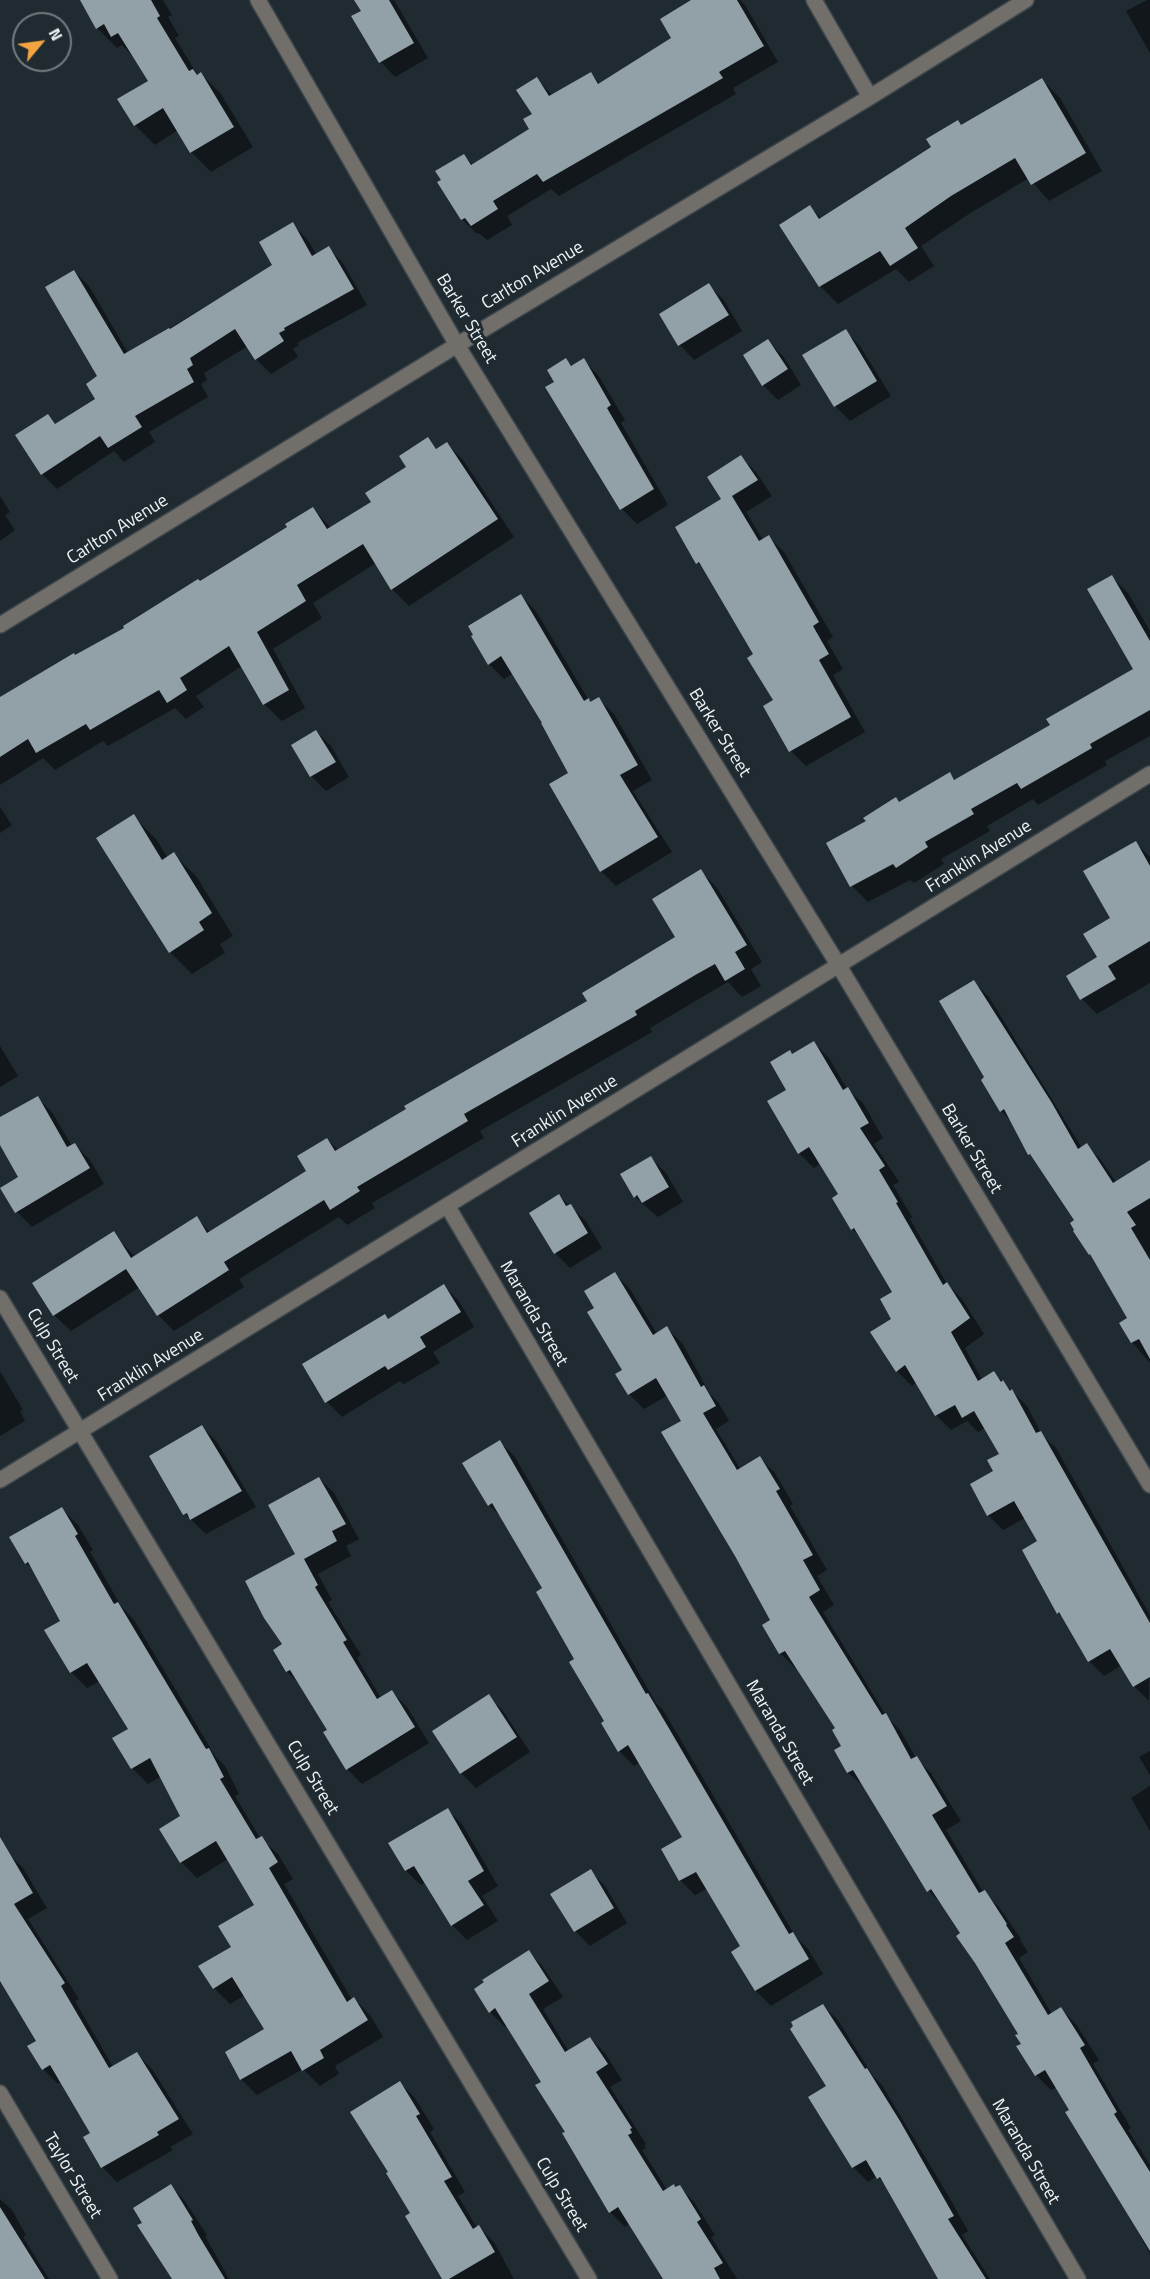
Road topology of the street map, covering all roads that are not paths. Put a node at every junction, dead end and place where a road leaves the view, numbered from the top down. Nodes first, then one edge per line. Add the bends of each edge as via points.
1 (258, 0) edge
2 (814, 0) edge
3 (1026, 0) edge
4 (870, 97) junction
5 (457, 345) junction
6 (0, 625) edge
7 (1150, 774) edge
8 (839, 966) junction
9 (448, 1207) junction
10 (0, 1298) edge
11 (82, 1432) junction
12 (0, 1480) edge
13 (1150, 1485) edge
14 (0, 2093) edge
15 (110, 2279) edge
16 (589, 2279) edge
17 (1078, 2279) edge

1 - 5 street, Barker Street
2 - 4 street
3 - 4 street, Carlton Avenue
4 - 5 street, Carlton Avenue
5 - 6 street, Carlton Avenue
5 - 8 street, Barker Street
7 - 8 street, Franklin Avenue
8 - 9 street, Franklin Avenue
8 - 13 street, Barker Street
9 - 11 street, Franklin Avenue
9 - 17 street, Maranda Street
10 - 11 street, Culp Street
11 - 12 street, Franklin Avenue
11 - 16 street, Culp Street
14 - 15 street, Taylor Street

